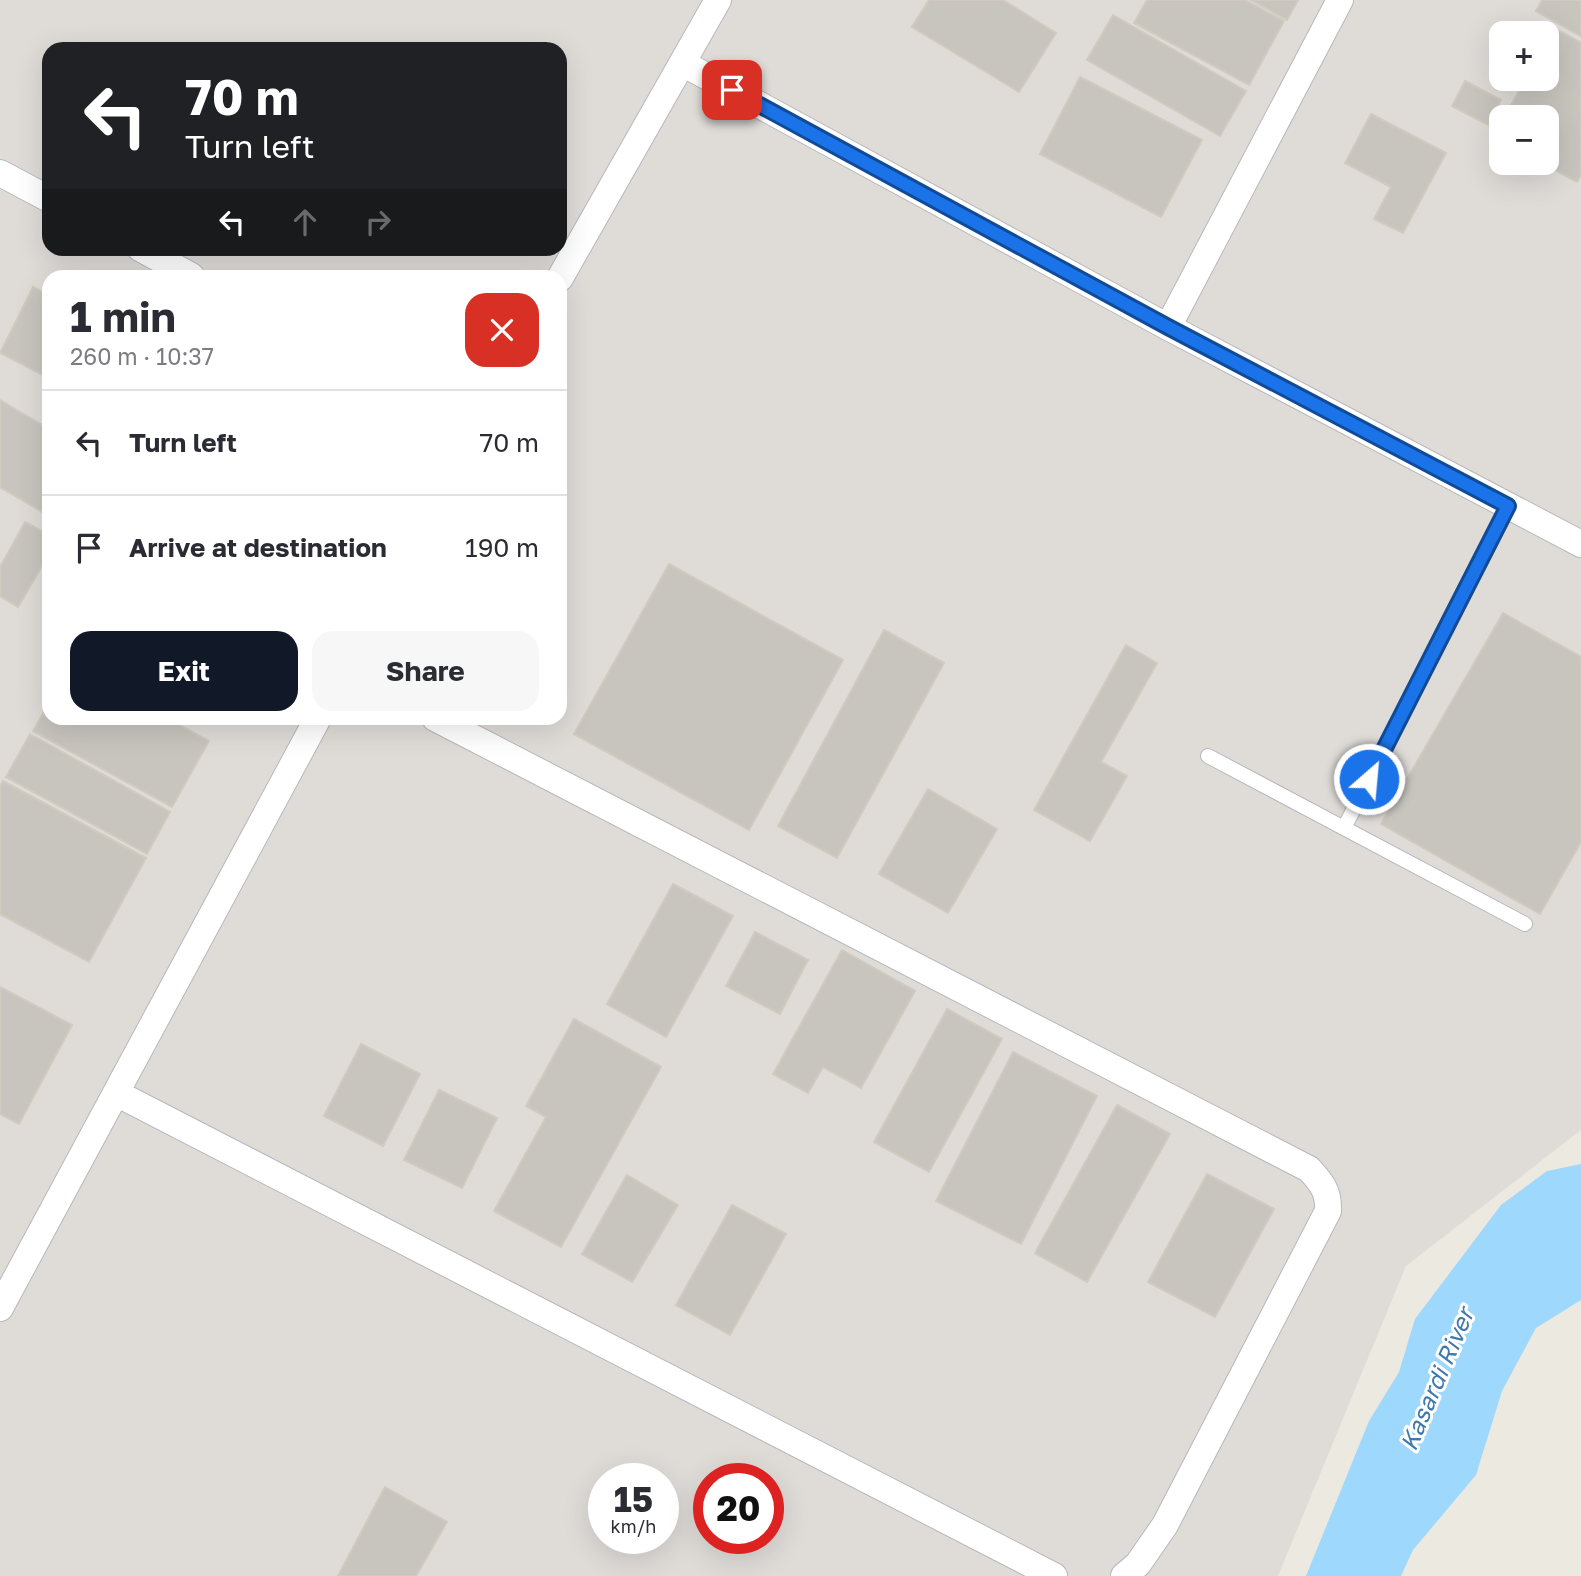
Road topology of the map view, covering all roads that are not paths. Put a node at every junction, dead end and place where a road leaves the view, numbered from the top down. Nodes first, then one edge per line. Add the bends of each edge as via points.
1 (718, 0) edge
2 (1340, 0) edge
3 (684, 64) junction
4 (1, 177) edge
5 (42, 197) edge
6 (155, 256) edge
7 (180, 270) edge
8 (565, 270) edge
9 (1168, 327) junction
10 (1508, 506) junction
11 (1581, 544) edge
12 (314, 725) edge
13 (449, 725) edge
14 (1208, 756) dead end
15 (1344, 828) junction
16 (1525, 925) dead end
17 (116, 1093) junction
18 (0, 1308) edge
19 (1054, 1576) edge
20 (1124, 1576) edge

1 - 3 street
2 - 9 street
3 - 8 street
3 - 9 street
4 - 5 street
6 - 7 street
9 - 10 street
10 - 11 street
10 - 15 lane
12 - 17 street
13 - 20 street via 1309,1169 1319,1180 1329,1195 1328,1211 1165,1525
14 - 15 lane
15 - 16 lane
17 - 18 street
17 - 19 street

